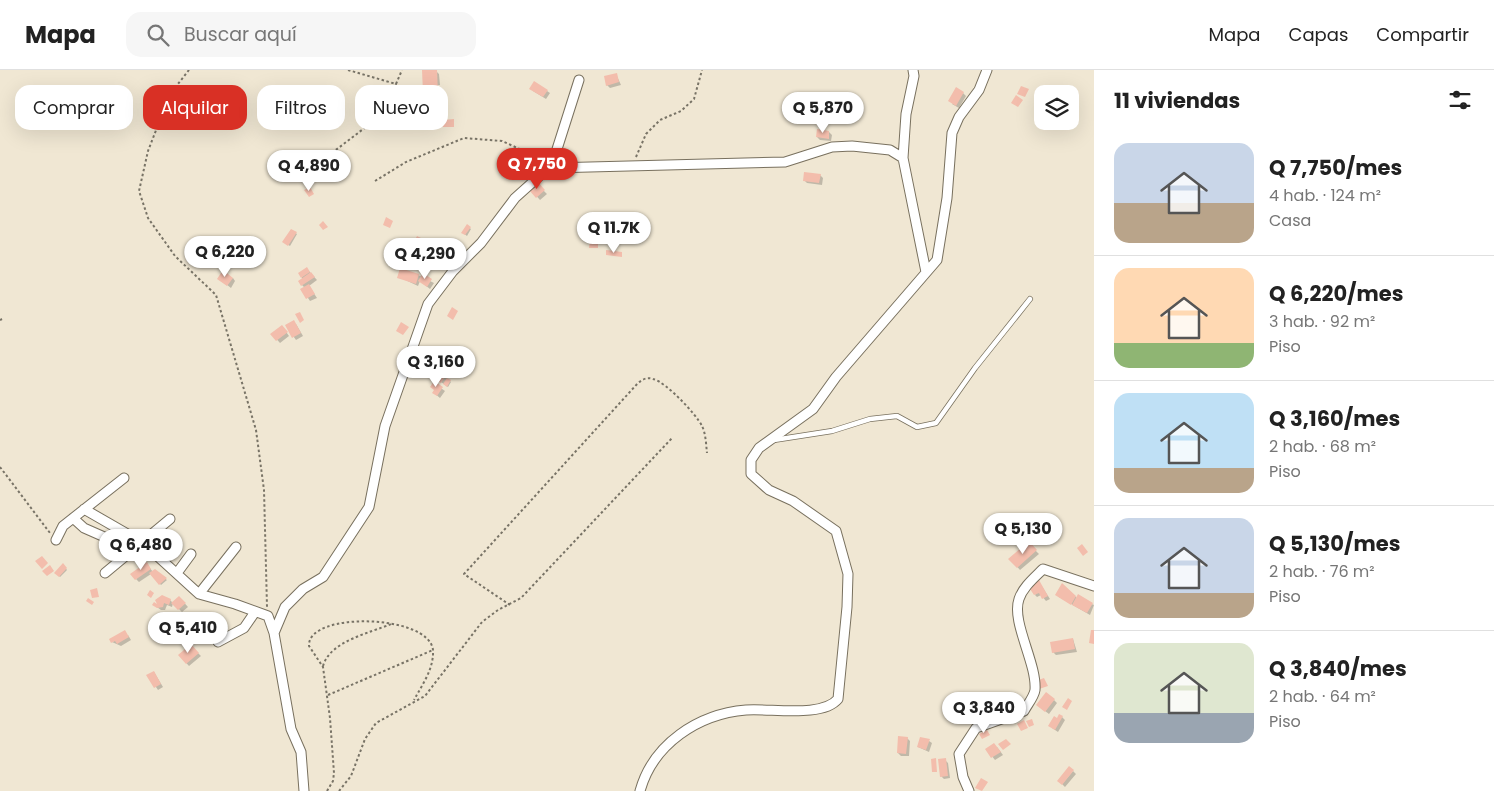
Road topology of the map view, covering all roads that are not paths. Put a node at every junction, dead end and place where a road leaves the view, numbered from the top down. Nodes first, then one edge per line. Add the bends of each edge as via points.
1 (913, 70) edge
2 (987, 70) edge
3 (579, 80) dead end
4 (903, 158) junction
5 (552, 168) junction
6 (926, 272) junction
7 (1030, 299) dead end
8 (771, 441) junction
9 (124, 478) dead end
10 (84, 509) junction
11 (73, 518) junction
12 (170, 519) dead end
13 (56, 540) road end
14 (143, 543) junction
15 (236, 547) dead end
16 (134, 550) junction
17 (191, 554) dead end
18 (105, 573) dead end
19 (177, 573) junction
20 (1093, 586) edge
21 (200, 594) junction
22 (255, 612) junction
23 (274, 633) junction
24 (218, 642) dead end
25 (304, 791) edge
26 (640, 791) edge
27 (969, 791) edge

1 - 4 street
2 - 6 street via 952,133 947,198 937,260
3 - 5 street
4 - 5 street via 890,150 852,146 832,147 785,162
4 - 6 street
5 - 23 street via 515,198 428,304 385,426 369,507 323,577 303,589 285,607
6 - 8 street via 813,408
7 - 8 lane via 936,422 917,427 897,416
8 - 26 street via 759,448 751,460 751,474 769,490 792,501 836,532 848,574 838,699 819,710 745,710 704,720 670,741 658,754
9 - 10 street
10 - 11 street
10 - 14 street
11 - 13 street via 63,526
11 - 16 street via 84,528
12 - 14 street
14 - 16 street
14 - 19 street
15 - 21 street
16 - 18 street
17 - 19 street
19 - 21 street
20 - 27 street via 1043,569 1018,600 1020,625 1033,667 1035,692 1024,711 976,728 959,754
21 - 22 street
22 - 23 street via 268,616
22 - 24 street via 244,628
23 - 25 street via 291,730 301,752

